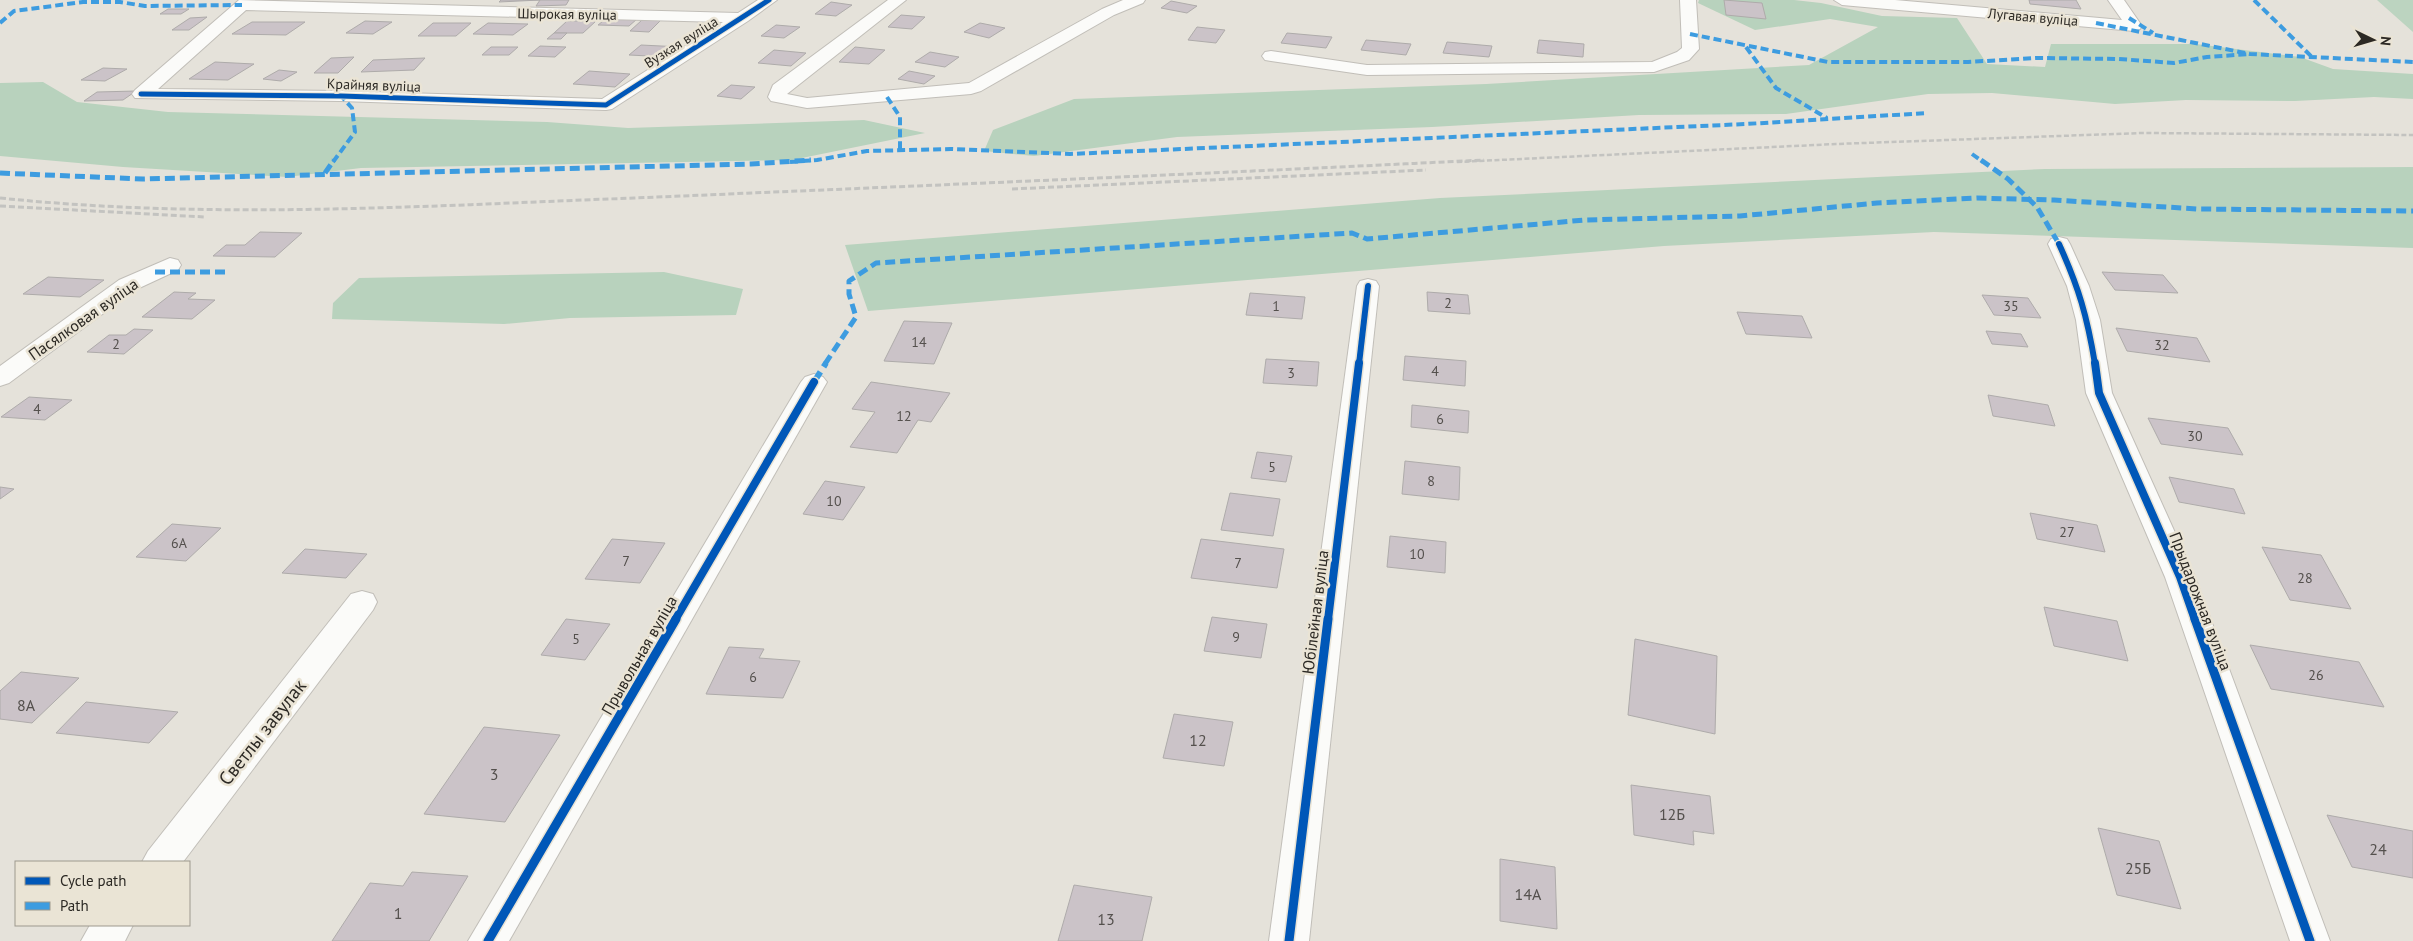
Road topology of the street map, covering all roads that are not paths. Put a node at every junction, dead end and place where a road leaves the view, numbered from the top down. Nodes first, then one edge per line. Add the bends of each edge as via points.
1 (671, 0) edge
2 (769, 0) edge
3 (898, 0) edge
4 (1137, 0) edge
5 (1688, 0) edge
6 (1842, 0) edge
7 (2116, 0) edge
8 (245, 2) edge
9 (457, 6) edge
10 (664, 16) junction
11 (742, 18) junction
12 (1271, 56) dead end
13 (606, 105) joint
14 (2059, 244) dead end
15 (170, 265) dead end
16 (1368, 286) dead end
17 (0, 378) edge
18 (814, 382) dead end
19 (362, 602) dead end
20 (162, 861) edge
21 (113, 926) edge
22 (101, 941) edge
23 (488, 941) edge
24 (1289, 941) edge
25 (2310, 941) edge

1 - 10 street
2 - 11 street, Вузкая вуліца
3 - 4 street via 779,89 777,97 807,103 966,90 1108,12
5 - 12 street via 1691,49 1683,56 1654,67 1367,70
6 - 7 street, Лугавая вуліца via 2134,26
8 - 9 street, Шырокая вуліца
8 - 13 street, Крайняя вуліца via 141,94 341,96
9 - 10 street, Шырокая вуліца
10 - 11 street, Шырокая вуліца
11 - 13 street, Вузкая вуліца
14 - 25 street, Прыдарожная вуліца via 2078,286 2088,320 2099,393 2180,577
15 - 17 street, Пасялковая вуліца via 127,285
16 - 24 street, Юбілейная вуліца
18 - 23 street, Прывольная вуліца
19 - 20 street, Светлы завулак
21 - 22 street

